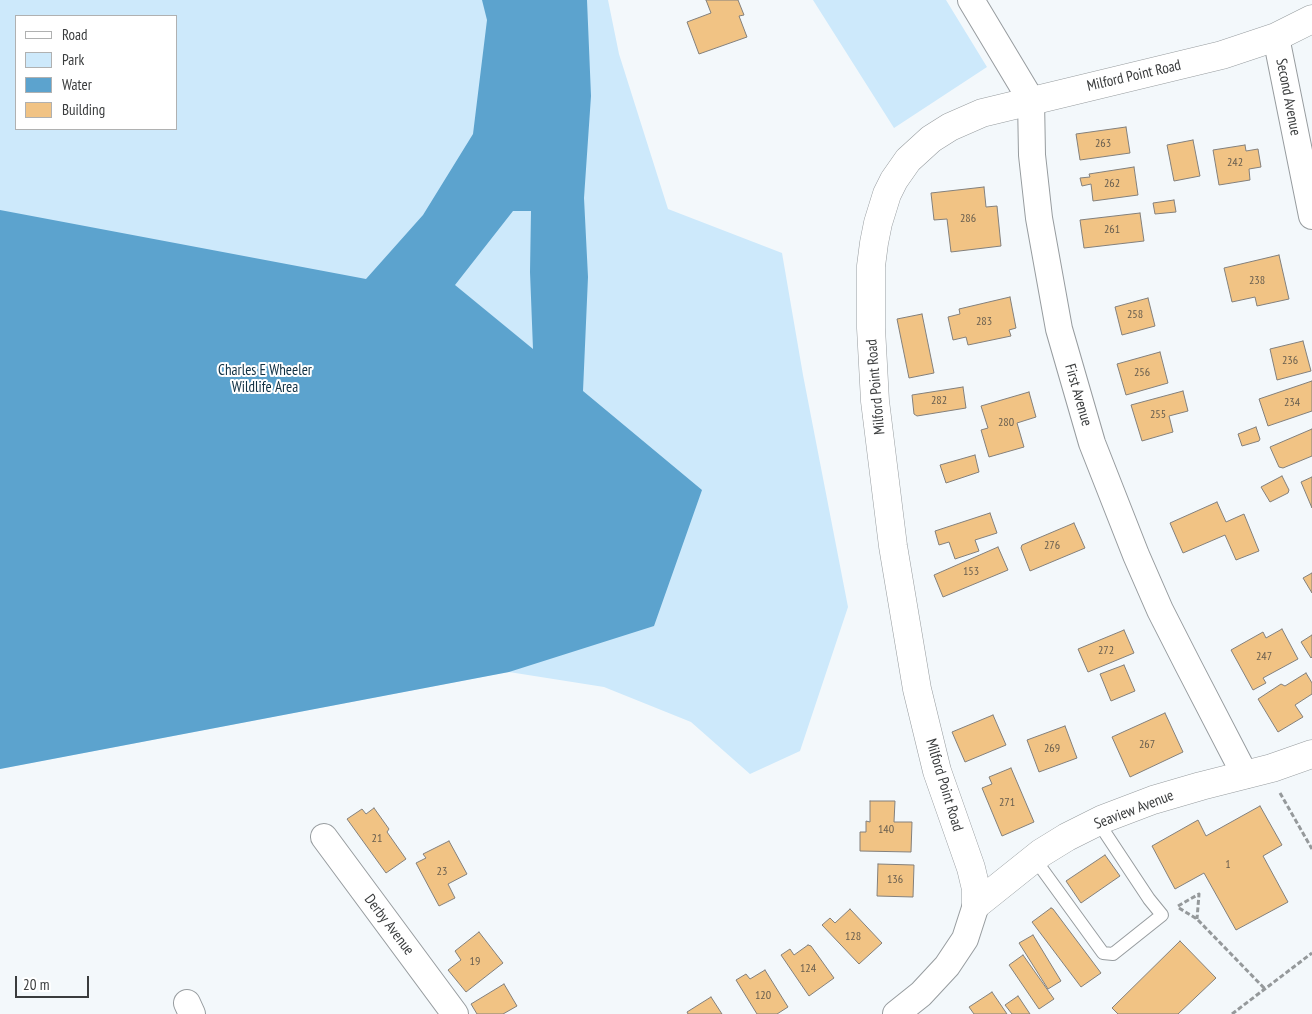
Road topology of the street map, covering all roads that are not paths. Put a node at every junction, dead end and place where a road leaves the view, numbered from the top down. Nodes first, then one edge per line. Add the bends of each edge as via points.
1 (971, 0) edge
2 (1312, 19) edge
3 (1276, 37) junction
4 (1031, 100) junction
5 (1312, 216) edge
6 (1312, 754) edge
7 (1245, 775) junction
8 (1098, 822) junction
9 (324, 837) dead end
10 (1034, 858) junction
11 (976, 905) junction
12 (455, 1014) edge
13 (896, 1014) edge

1 - 4 street, First Avenue
2 - 3 street, Milford Point Road
3 - 4 street, Milford Point Road via 1213,57
3 - 5 street, Second Avenue
4 - 7 street, First Avenue via 1032,155 1040,227 1059,329 1092,443 1160,610
4 - 11 street, Milford Point Road via 982,113 950,127 908,160 884,201 871,266 875,401 893,546 929,739 971,868
6 - 7 street, Seaview Avenue
7 - 8 street, Seaview Avenue via 1153,800
8 - 10 street, Seaview Avenue
8 - 10 lane via 1162,915 1113,954 1103,953
9 - 12 street, Derby Avenue
10 - 11 street, Seaview Avenue
11 - 13 street, Milford Point Road via 965,939 946,966 921,994

